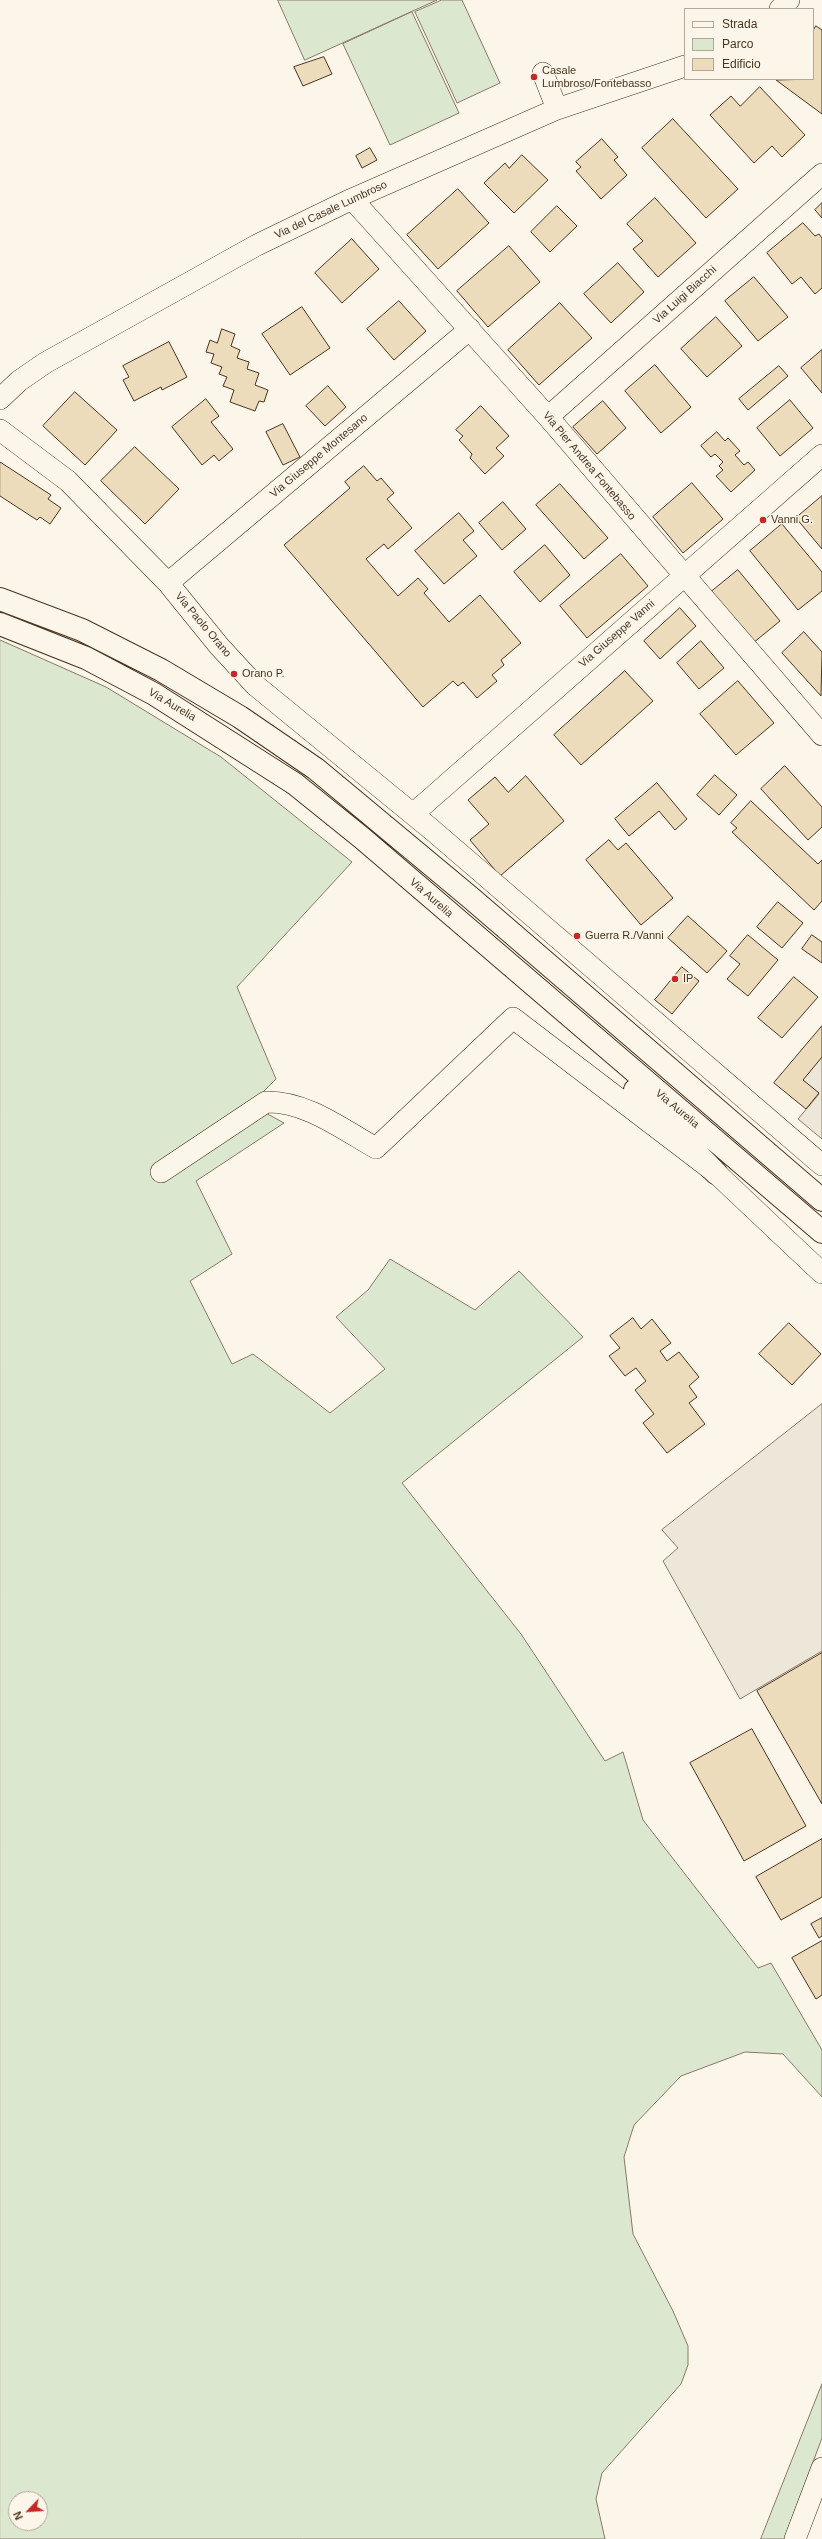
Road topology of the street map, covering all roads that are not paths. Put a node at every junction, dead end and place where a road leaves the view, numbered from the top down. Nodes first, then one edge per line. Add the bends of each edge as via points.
1 (789, 0) edge
2 (781, 8) edge
3 (684, 66) edge
4 (543, 73) dead end
5 (557, 108) junction
6 (822, 174) edge
7 (352, 199) junction
8 (470, 329) junction
9 (0, 399) edge
10 (548, 417) junction
11 (0, 430) edge
12 (822, 454) edge
13 (683, 577) junction
14 (168, 583) junction
15 (0, 599) edge
16 (0, 624) edge
17 (822, 735) edge
18 (413, 814) junction
19 (587, 1032) junction
20 (822, 1165) edge
21 (161, 1172) dead end
22 (716, 1173) junction
23 (822, 1200) edge
24 (822, 1232) edge
25 (822, 1273) edge
26 (822, 2468) edge
27 (795, 2539) edge

1 - 2 street
3 - 5 street, Via del Casale Lumbroso
4 - 5 street
5 - 7 street, Via del Casale Lumbroso
6 - 10 street, Via Luigi Biacchi
7 - 8 street, Via Pier Andrea Fontebasso
7 - 9 street, Via del Casale Lumbroso via 257,245 98,333 32,372
8 - 10 street, Via Pier Andrea Fontebasso
8 - 14 street, Via Giuseppe Montesano
10 - 13 street, Via Pier Andrea Fontebasso
11 - 14 street, Via Paolo Orano via 68,481
12 - 13 street, Via Giuseppe Vanni
13 - 17 street, Via Pier Andrea Fontebasso
13 - 18 street, Via Giuseppe Vanni
14 - 18 street, Via Paolo Orano via 219,646 255,685
15 - 23 highway via 82,630 161,670 240,717 316,769 471,898
16 - 19 highway, Via Aurelia via 86,658 154,694 295,784 362,838
18 - 20 street
19 - 22 highway via 617,1071
19 - 24 highway, Via Aurelia
21 - 22 street via 266,1102 283,1101 299,1106 376,1148 513,1018
22 - 25 street
26 - 27 street

